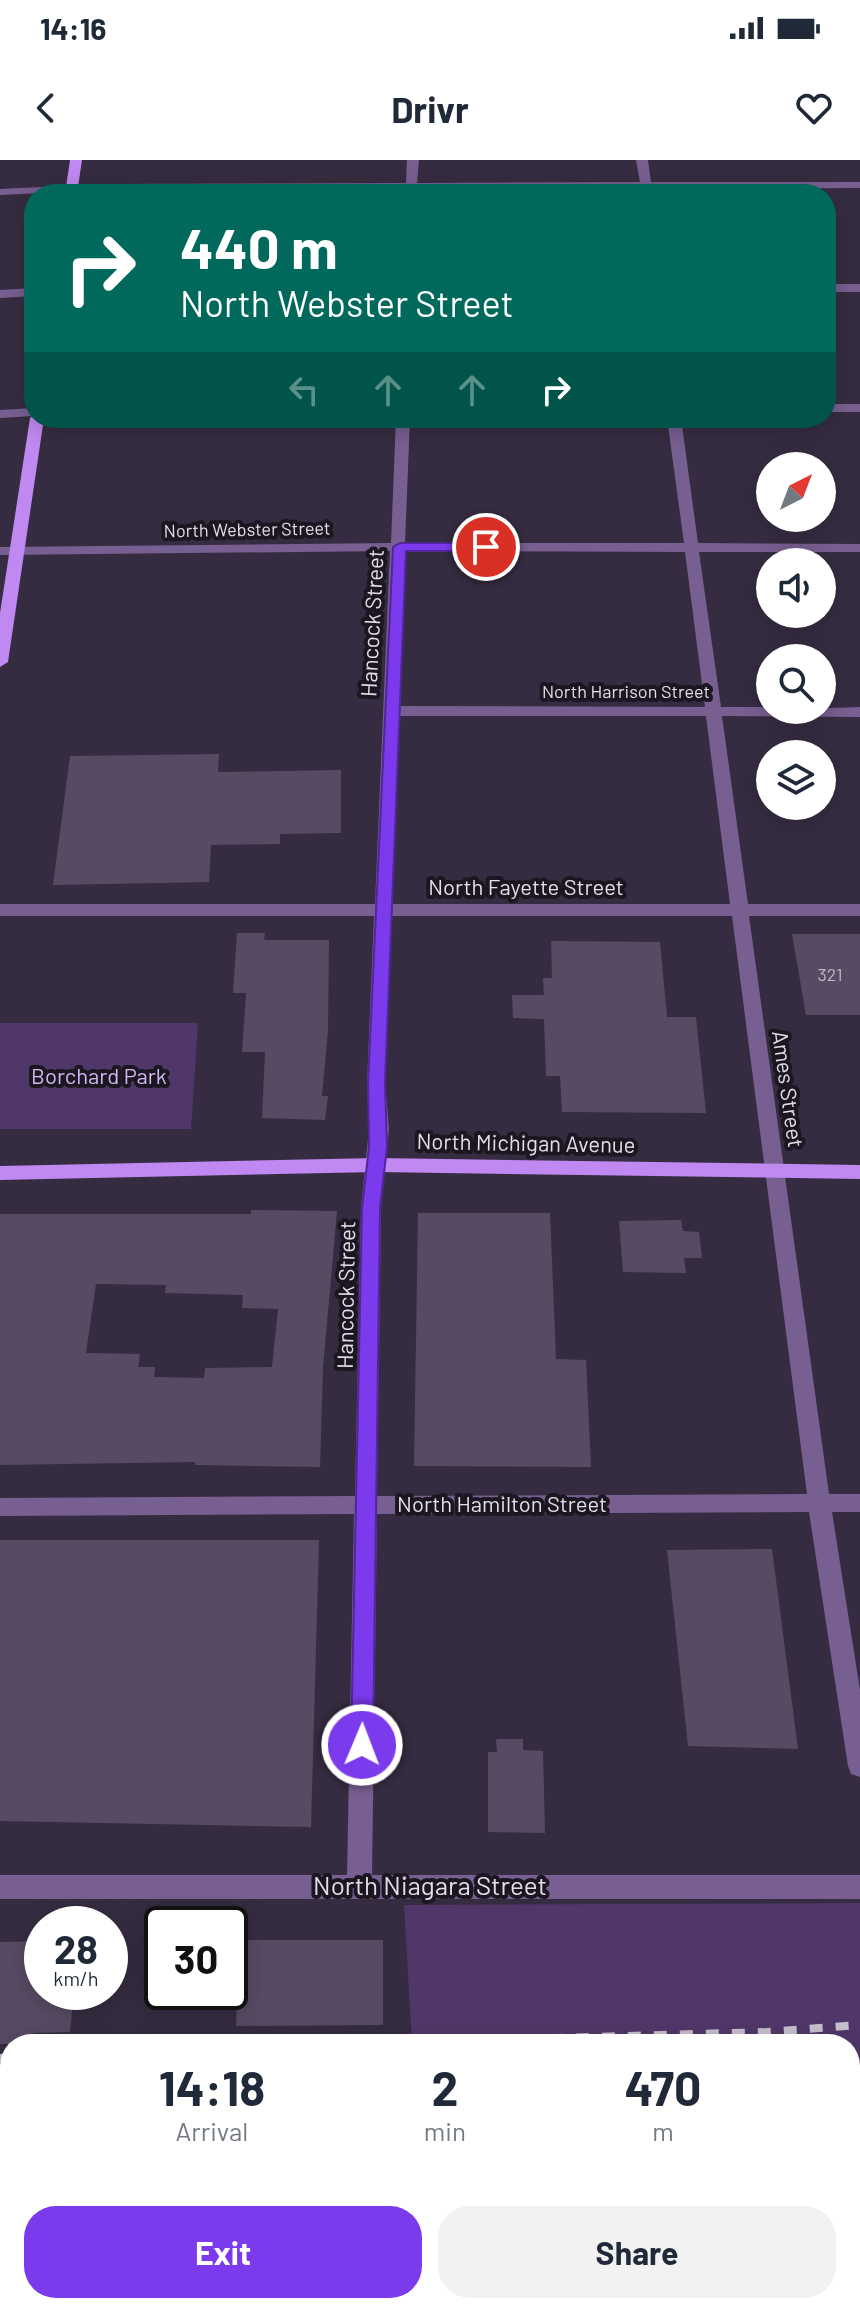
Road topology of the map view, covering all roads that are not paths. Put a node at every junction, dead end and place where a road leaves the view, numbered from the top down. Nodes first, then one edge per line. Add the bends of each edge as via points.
1 (76, 160) edge
2 (413, 160) edge
3 (642, 160) edge
4 (72, 184) edge
5 (411, 184) edge
6 (645, 184) edge
7 (860, 185) edge
8 (836, 186) edge
9 (0, 192) edge
10 (24, 192) edge
11 (836, 288) edge
12 (860, 288) edge
13 (24, 293) edge
14 (0, 294) edge
15 (836, 408) edge
16 (860, 408) edge
17 (24, 413) edge
18 (0, 414) edge
19 (36, 428) edge
20 (403, 428) edge
21 (675, 428) edge
22 (400, 547) junction
23 (693, 547) junction
24 (860, 548) edge
25 (18, 550) junction
26 (0, 551) edge
27 (0, 662) edge
28 (392, 711) junction
29 (714, 712) junction
30 (860, 712) edge
31 (386, 909) junction
32 (740, 909) junction
33 (0, 910) edge
34 (860, 910) edge
35 (377, 1165) junction
36 (775, 1171) junction
37 (860, 1172) edge
38 (0, 1173) edge
39 (819, 1502) junction
40 (860, 1503) edge
41 (366, 1504) junction
42 (0, 1507) edge
43 (860, 1766) edge
44 (359, 1886) junction
45 (0, 1887) edge
46 (860, 1887) edge

1 - 4 main road
2 - 5 street
3 - 6 street
7 - 8 street
9 - 10 street
11 - 12 street
13 - 14 street
15 - 16 street
17 - 18 street
19 - 25 main road
20 - 22 street, Hancock Street
21 - 23 street, Ames Street
22 - 23 street, North Webster Street
22 - 25 street, North Webster Street
22 - 28 street, Hancock Street
23 - 24 street, North Webster Street
23 - 29 street, Ames Street
25 - 26 street, North Webster Street
25 - 27 main road
28 - 29 street, North Harrison Street
28 - 31 street, Hancock Street
29 - 30 street, North Harrison Street
29 - 32 street, Ames Street
31 - 32 street, North Fayette Street
31 - 33 street, North Fayette Street
31 - 35 street, Hancock Street
32 - 34 street, North Fayette Street
32 - 36 street, Ames Street
35 - 36 main road, North Michigan Avenue
35 - 38 main road, North Michigan Avenue
35 - 41 street, Hancock Street via 371,1208
36 - 37 main road, North Michigan Avenue
36 - 39 street, Ames Street
39 - 40 street, North Hamilton Street
39 - 41 street, North Hamilton Street
39 - 43 street, Ames Street
41 - 42 street, North Hamilton Street
41 - 44 street, Hancock Street
44 - 45 street, North Niagara Street
44 - 46 street, North Niagara Street

